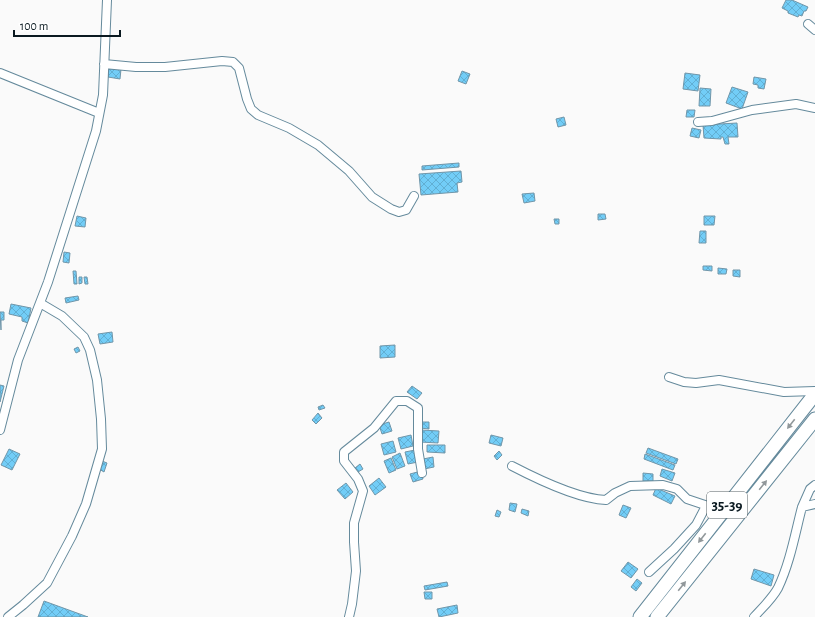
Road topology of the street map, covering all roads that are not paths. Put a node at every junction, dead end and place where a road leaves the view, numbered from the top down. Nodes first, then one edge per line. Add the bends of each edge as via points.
1 (107, 0) edge
2 (808, 24) dead end
3 (815, 30) edge
4 (104, 64) junction
5 (0, 73) edge
6 (815, 108) edge
7 (99, 113) junction
8 (698, 122) dead end
9 (414, 196) dead end
10 (40, 303) junction
11 (669, 377) dead end
12 (815, 391) edge
13 (815, 394) edge
14 (815, 419) edge
15 (0, 430) edge
16 (512, 466) dead end
17 (422, 472) dead end
18 (815, 485) edge
19 (815, 504) edge
20 (706, 506) junction
21 (802, 507) junction
22 (723, 511) junction
23 (649, 572) dead end
24 (8, 617) edge
25 (349, 617) edge
26 (640, 617) edge
27 (657, 617) edge
28 (754, 617) edge

1 - 4 street
2 - 3 street
4 - 7 street via 103,95
4 - 9 street via 165,67 234,62 239,68 247,100 258,115 289,128 318,145 349,171 372,197 391,209 399,212 406,210
5 - 7 street
6 - 8 street via 796,104 752,110 712,121
7 - 10 street via 96,131
10 - 15 street via 18,360
10 - 24 street via 62,316 84,337 90,350 97,380 102,449 86,504 47,583
11 - 12 street via 696,383 719,380 784,392
13 -> 22 main road, 35-39
27 -> 14 main road, 35-39
16 - 20 street via 566,490 595,499 606,500 630,486 663,485 677,490 687,499
17 - 25 street via 418,449 418,408 407,401 396,401 374,428 344,452 344,461 358,479 362,491 354,523 356,571
18 - 21 street via 810,489
19 - 21 street
20 - 22 street
20 - 23 street via 696,525
21 - 28 street via 787,565 777,588
22 -> 26 main road, 35-39

